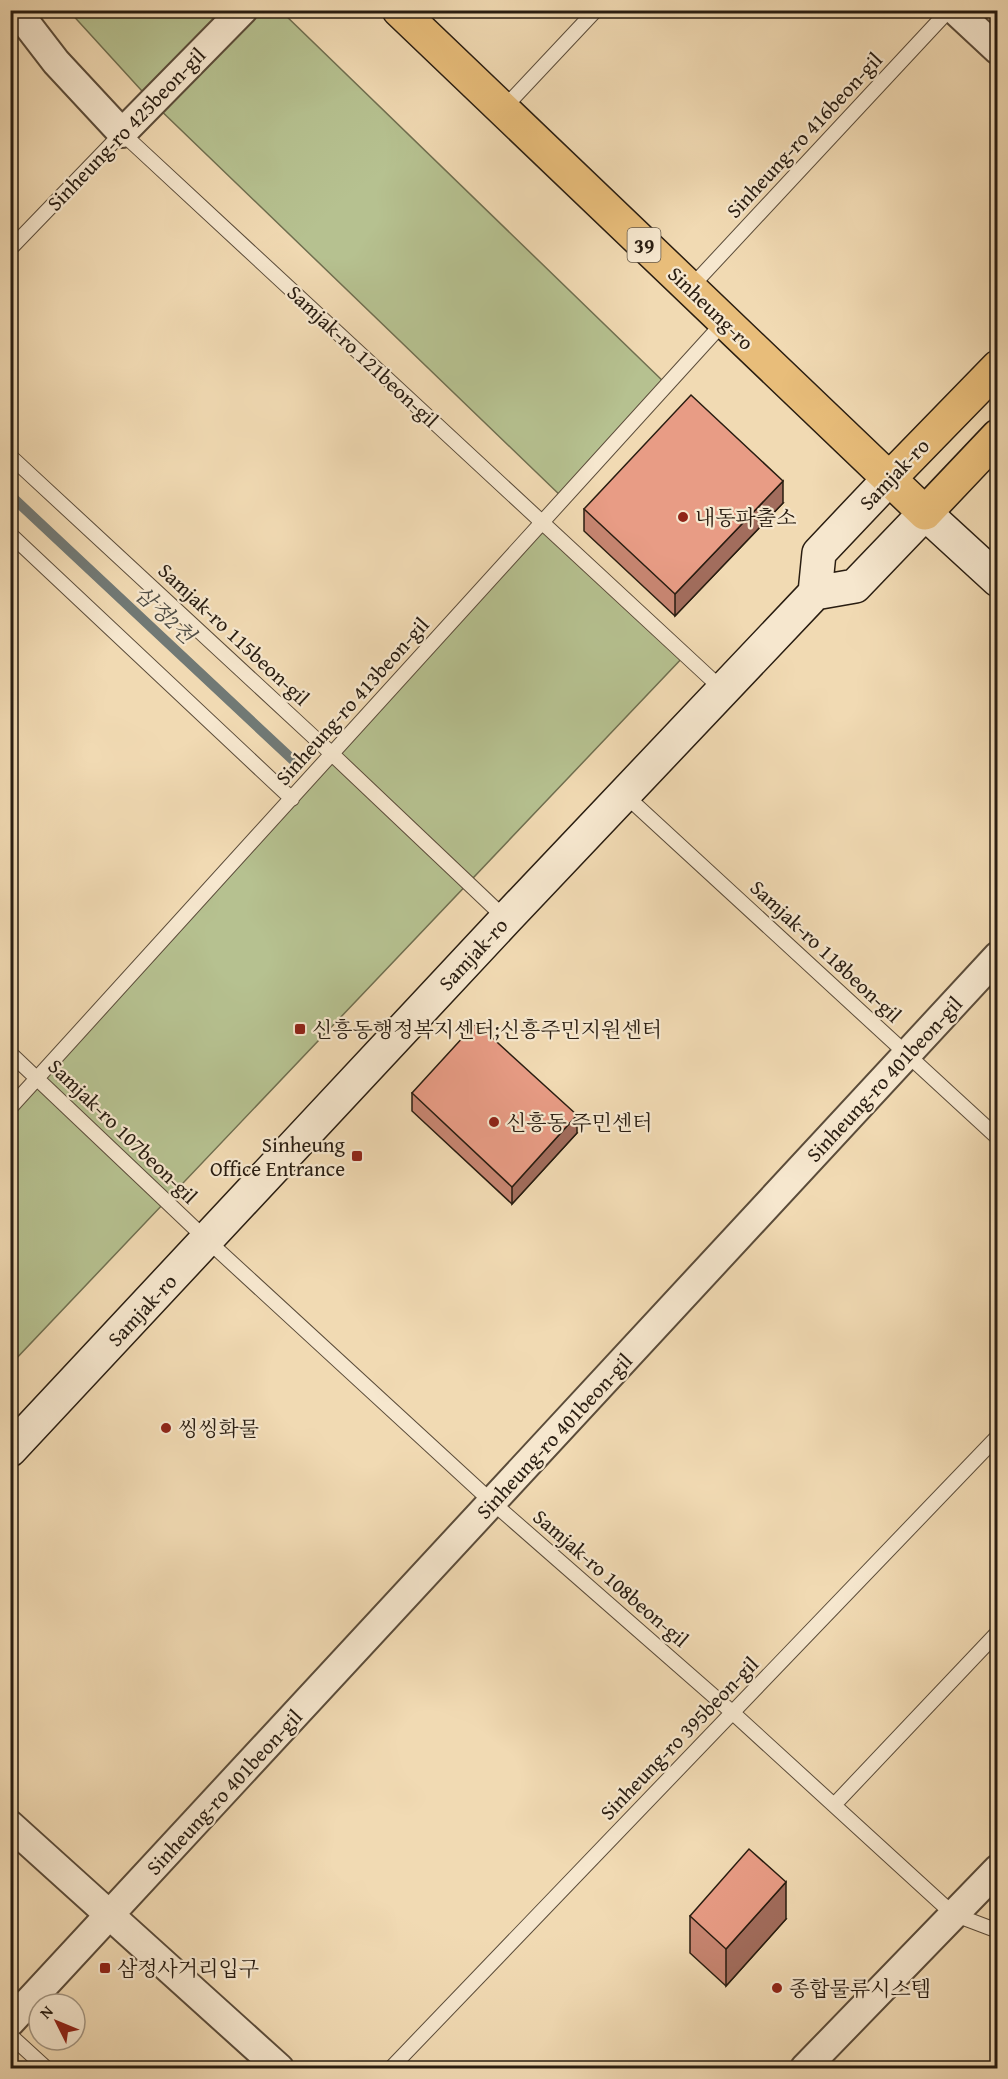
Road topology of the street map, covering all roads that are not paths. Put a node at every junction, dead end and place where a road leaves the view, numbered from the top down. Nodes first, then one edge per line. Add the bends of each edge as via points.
1 (16, 10) edge
2 (243, 10) edge
3 (399, 10) edge
4 (596, 10) edge
5 (948, 10) edge
6 (955, 10) edge
7 (998, 50) edge
8 (503, 109) junction
9 (122, 133) junction
10 (10, 249) edge
11 (690, 288) junction
12 (724, 322) junction
13 (998, 367) edge
14 (998, 436) edge
15 (10, 456) edge
16 (889, 479) junction
17 (925, 513) junction
18 (543, 522) junction
19 (10, 534) edge
20 (998, 580) edge
21 (815, 593) junction
22 (723, 690) junction
23 (332, 754) junction
24 (626, 795) junction
25 (292, 799) junction
26 (506, 919) junction
27 (998, 956) edge
28 (10, 1053) edge
29 (907, 1054) junction
30 (38, 1079) junction
31 (10, 1108) edge
32 (998, 1138) edge
33 (207, 1240) junction
34 (998, 1436) edge
35 (10, 1450) edge
36 (492, 1502) junction
37 (998, 1632) edge
38 (733, 1713) junction
39 (834, 1805) junction
40 (10, 1825) edge
41 (998, 1869) edge
42 (953, 1914) junction
43 (110, 1915) junction
44 (998, 1931) edge
45 (10, 2022) edge
46 (10, 2035) edge
47 (46, 2068) edge
48 (279, 2068) edge
49 (391, 2068) edge
50 (805, 2068) edge

1 - 9 street, Samjak-ro 121beon-gil via 56,62
2 - 9 street, Sinheung-ro 425beon-gil
3 - 8 main road, Sinheung-ro / 39
4 - 8 lane
5 - 11 lane, Sinheung-ro 416beon-gil
6 - 7 street
8 - 11 main road, Sinheung-ro / 39
9 - 10 lane, Sinheung-ro 425beon-gil
9 - 18 lane, Samjak-ro 121beon-gil
11 - 12 main road, Sinheung-ro / 39
12 - 16 main road, Sinheung-ro / 39
12 - 18 lane, Sinheung-ro 413beon-gil
13 - 16 main road, Samjak-ro
14 - 17 main road
15 - 23 lane, Samjak-ro 115beon-gil
16 - 17 main road, Sinheung-ro / 39
16 - 21 street, Samjak-ro via 819,553
17 - 20 street, Sinheung-ro
17 - 21 street via 855,586
18 - 22 lane, Samjak-ro 121beon-gil
18 - 23 lane, Sinheung-ro 413beon-gil
19 - 25 lane
21 - 22 street, Samjak-ro
22 - 24 street, Samjak-ro
23 - 25 lane, Sinheung-ro 413beon-gil
23 - 26 lane, Samjak-ro 115beon-gil
24 - 26 street, Samjak-ro
24 - 29 lane, Samjak-ro 118beon-gil
25 - 30 lane, Sinheung-ro 413beon-gil
26 - 33 street, Samjak-ro
27 - 29 street, Sinheung-ro 401beon-gil
28 - 30 lane, Samjak-ro 107beon-gil
29 - 32 lane, Samjak-ro 118beon-gil
29 - 36 street, Sinheung-ro 401beon-gil
30 - 31 lane, Sinheung-ro 413beon-gil
30 - 33 lane, Samjak-ro 107beon-gil
33 - 35 street, Samjak-ro
33 - 36 lane, Samjak-ro 108beon-gil
34 - 38 lane, Sinheung-ro 395beon-gil
36 - 38 lane, Samjak-ro 108beon-gil
36 - 43 street, Sinheung-ro 401beon-gil
37 - 39 lane
38 - 39 lane, Samjak-ro 108beon-gil
38 - 49 lane, Sinheung-ro 395beon-gil
39 - 42 lane, Samjak-ro 108beon-gil
40 - 43 street
41 - 42 street
42 - 44 lane, Samjak-ro 108beon-gil
42 - 50 street
43 - 45 street, Sinheung-ro 401beon-gil
43 - 48 street
46 - 47 lane

